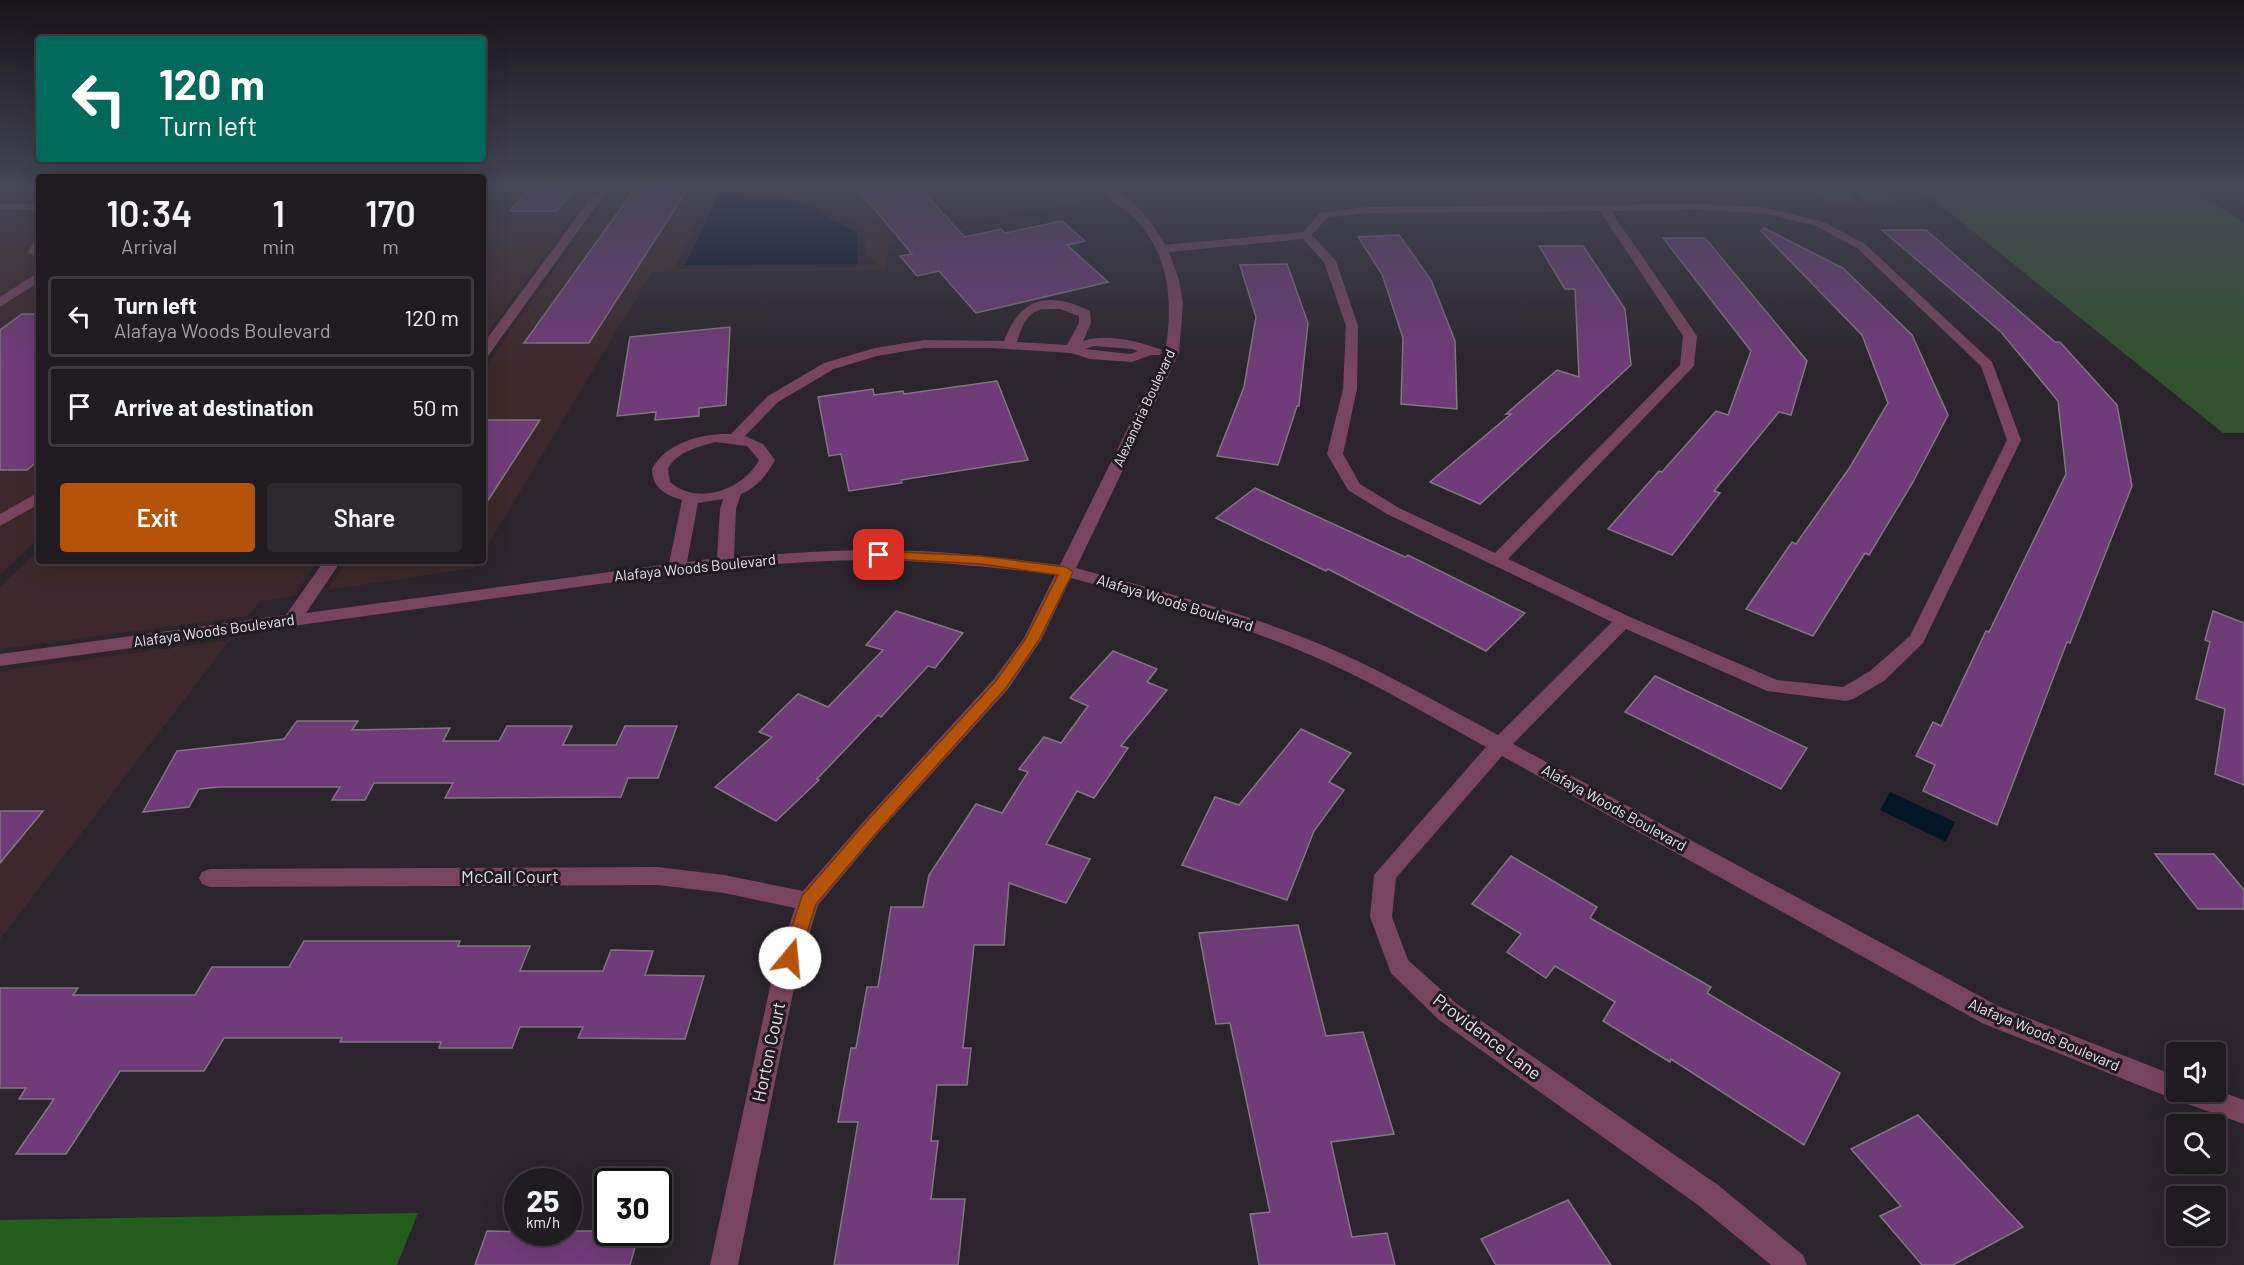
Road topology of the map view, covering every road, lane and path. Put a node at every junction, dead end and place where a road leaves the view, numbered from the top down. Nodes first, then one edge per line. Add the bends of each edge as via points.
1 (562, 246) edge
2 (1161, 246) edge
3 (1193, 246) edge
4 (1316, 246) edge
5 (1629, 246) edge
6 (1861, 246) edge
7 (1163, 249) junction
8 (36, 278) edge
9 (0, 303) edge
10 (1008, 346) junction
11 (486, 349) edge
12 (1072, 349) junction
13 (1172, 353) junction
14 (735, 438) junction
15 (734, 491) junction
16 (691, 496) junction
17 (36, 499) edge
18 (0, 521) edge
19 (1497, 561) junction
20 (725, 563) junction
21 (331, 564) edge
22 (676, 568) junction
23 (1066, 572) junction
24 (291, 621) junction
25 (1624, 621) junction
26 (0, 660) edge
27 (1500, 745) junction
28 (210, 878) dead end
29 (808, 901) junction
30 (2166, 1084) edge
31 (2216, 1102) edge
32 (2244, 1112) edge
33 (724, 1265) edge
34 (1793, 1265) edge

1 - 11 street
2 - 7 street, Alexandria Boulevard
3 - 7 street
4 - 19 street via 1330,261 1352,326 1350,389 1335,454 1354,487 1393,512
5 - 19 street via 1690,336 1687,366
6 - 25 street via 1987,365 2014,440 1917,639 1877,676 1846,694 1774,686
7 - 13 street, Alexandria Boulevard via 1177,296
8 - 9 street
10 - 12 street
10 - 12 street via 1023,314 1062,305 1084,314 1085,323
10 - 14 street via 924,344 875,352 829,366 773,399
12 - 13 street via 1090,355 1132,358 1149,351
13 - 23 street, Alexandria Boulevard
14 - 15 street via 752,442 763,450 767,460 763,472 752,483
14 - 16 street via 695,442 664,461 659,472 662,484 673,492
15 - 16 street
15 - 20 street via 728,509
16 - 22 street
17 - 18 street
19 - 25 street
20 - 22 street, Alafaya Woods Boulevard
20 - 23 street, Alafaya Woods Boulevard via 879,555 981,560
21 - 24 street
22 - 24 street, Alafaya Woods Boulevard
23 - 27 street, Alafaya Woods Boulevard via 1184,603 1328,655
23 - 29 street, Horton Court via 1032,640 1001,684
24 - 26 street, Alafaya Woods Boulevard
25 - 27 street, Providence Lane
27 - 30 street, Alafaya Woods Boulevard via 1991,1015
27 - 34 street, Providence Lane via 1385,875 1381,917 1399,966 1448,1012 1708,1195
28 - 29 street, McCall Court via 658,876
29 - 33 street, Horton Court via 784,978
31 - 32 street

